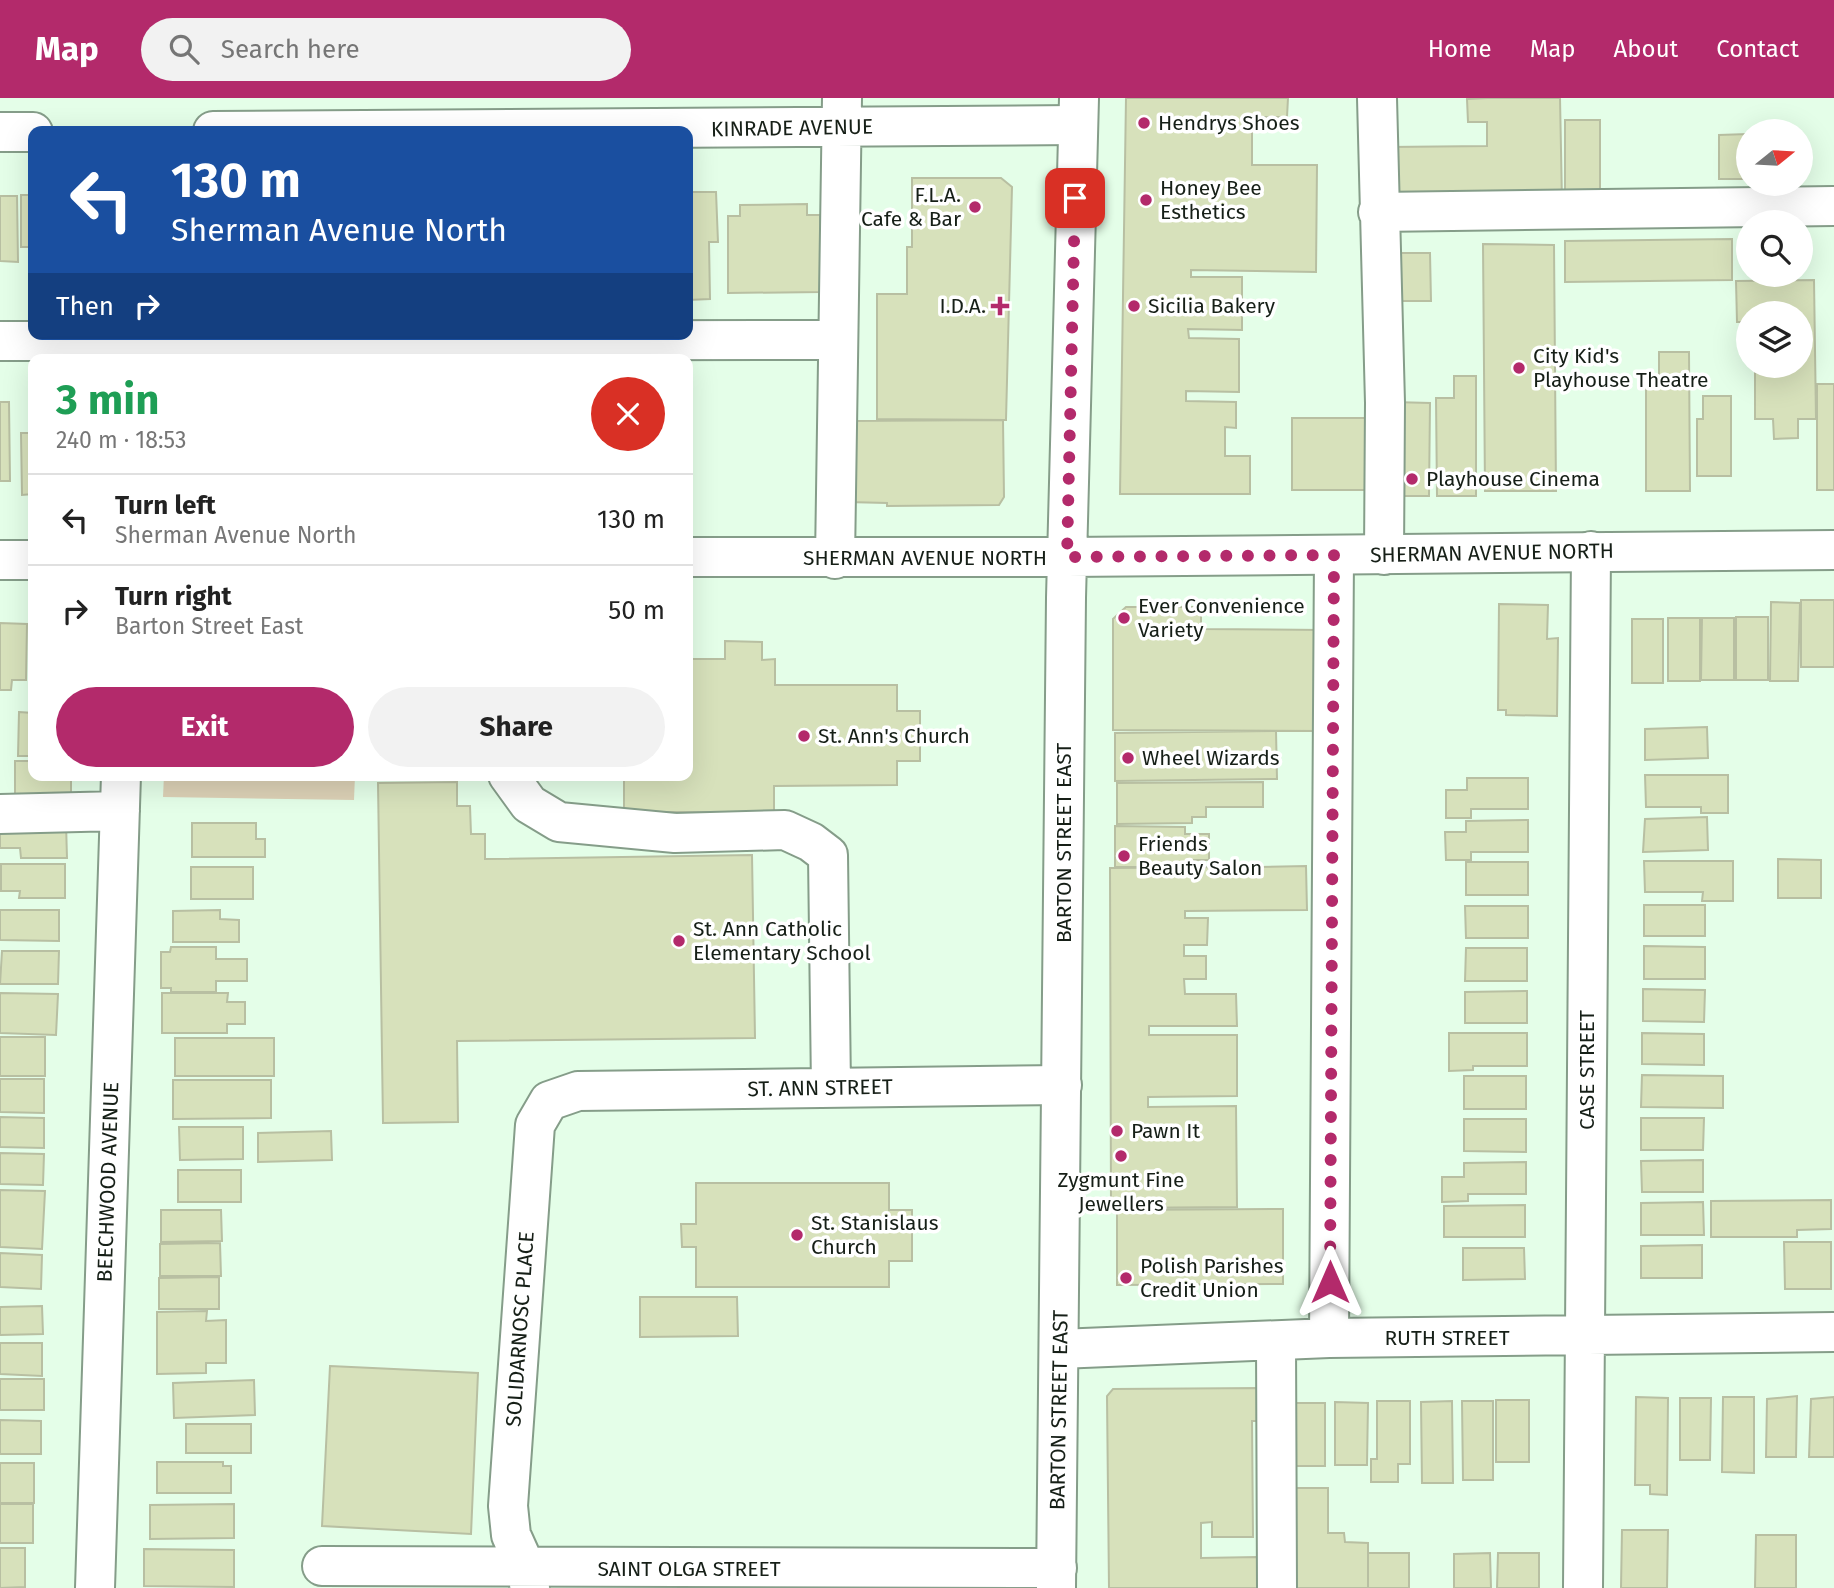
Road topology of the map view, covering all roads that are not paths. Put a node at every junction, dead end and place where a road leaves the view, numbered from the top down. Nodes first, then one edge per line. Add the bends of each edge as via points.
1 (1377, 98) edge
2 (1078, 111) edge
3 (842, 113) edge
4 (388, 126) edge
5 (0, 132) edge
6 (28, 132) edge
7 (1834, 206) edge
8 (1378, 212) junction
9 (837, 340) junction
10 (0, 341) edge
11 (1834, 550) edge
12 (1591, 551) junction
13 (1334, 555) junction
14 (1384, 555) junction
15 (1067, 557) junction
16 (693, 558) edge
17 (835, 559) junction
18 (0, 560) edge
19 (28, 560) edge
20 (512, 781) edge
21 (121, 793) edge
22 (0, 814) edge
23 (1062, 1085) junction
24 (831, 1088) junction
25 (578, 1091) joint
26 (1834, 1332) edge
27 (1585, 1337) junction
28 (1329, 1338) junction
29 (1276, 1340) junction
30 (1059, 1349) junction
31 (322, 1566) dead end
32 (527, 1577) edge
33 (1056, 1578) edge
34 (95, 1588) edge
35 (1277, 1588) edge
36 (1583, 1588) edge

1 - 8 street
2 - 3 street, KINRADE AVENUE
2 - 15 street, BARTON STREET EAST
3 - 4 street, KINRADE AVENUE
3 - 9 street
5 - 6 street
7 - 8 street
8 - 14 street via 1370,348
9 - 10 street
9 - 17 street
11 - 12 street, SHERMAN AVENUE NORTH
12 - 14 street, SHERMAN AVENUE NORTH
12 - 27 street, CASE STREET
13 - 14 street, SHERMAN AVENUE NORTH
13 - 15 street, SHERMAN AVENUE NORTH
13 - 28 street
15 - 17 street, SHERMAN AVENUE NORTH
15 - 23 street, BARTON STREET EAST
16 - 17 street, SHERMAN AVENUE NORTH
18 - 19 street
20 - 24 street via 529,804 559,822 675,833 785,830 828,855
21 - 22 street
21 - 34 street, BEECHWOOD AVENUE
23 - 24 street, ST. ANN STREET
23 - 30 street, BARTON STREET EAST
24 - 25 street, ST. ANN STREET
25 - 32 street, SOLIDARNOSC PLACE via 549,1101 535,1125 508,1506 511,1535
26 - 27 street, RUTH STREET
27 - 28 street, RUTH STREET
27 - 36 street, CASE STREET
28 - 29 street, RUTH STREET
29 - 30 street, RUTH STREET
29 - 35 street
30 - 33 street, BARTON STREET EAST
31 - 32 street, SAINT OLGA STREET
32 - 33 street, SAINT OLGA STREET via 582,1569

